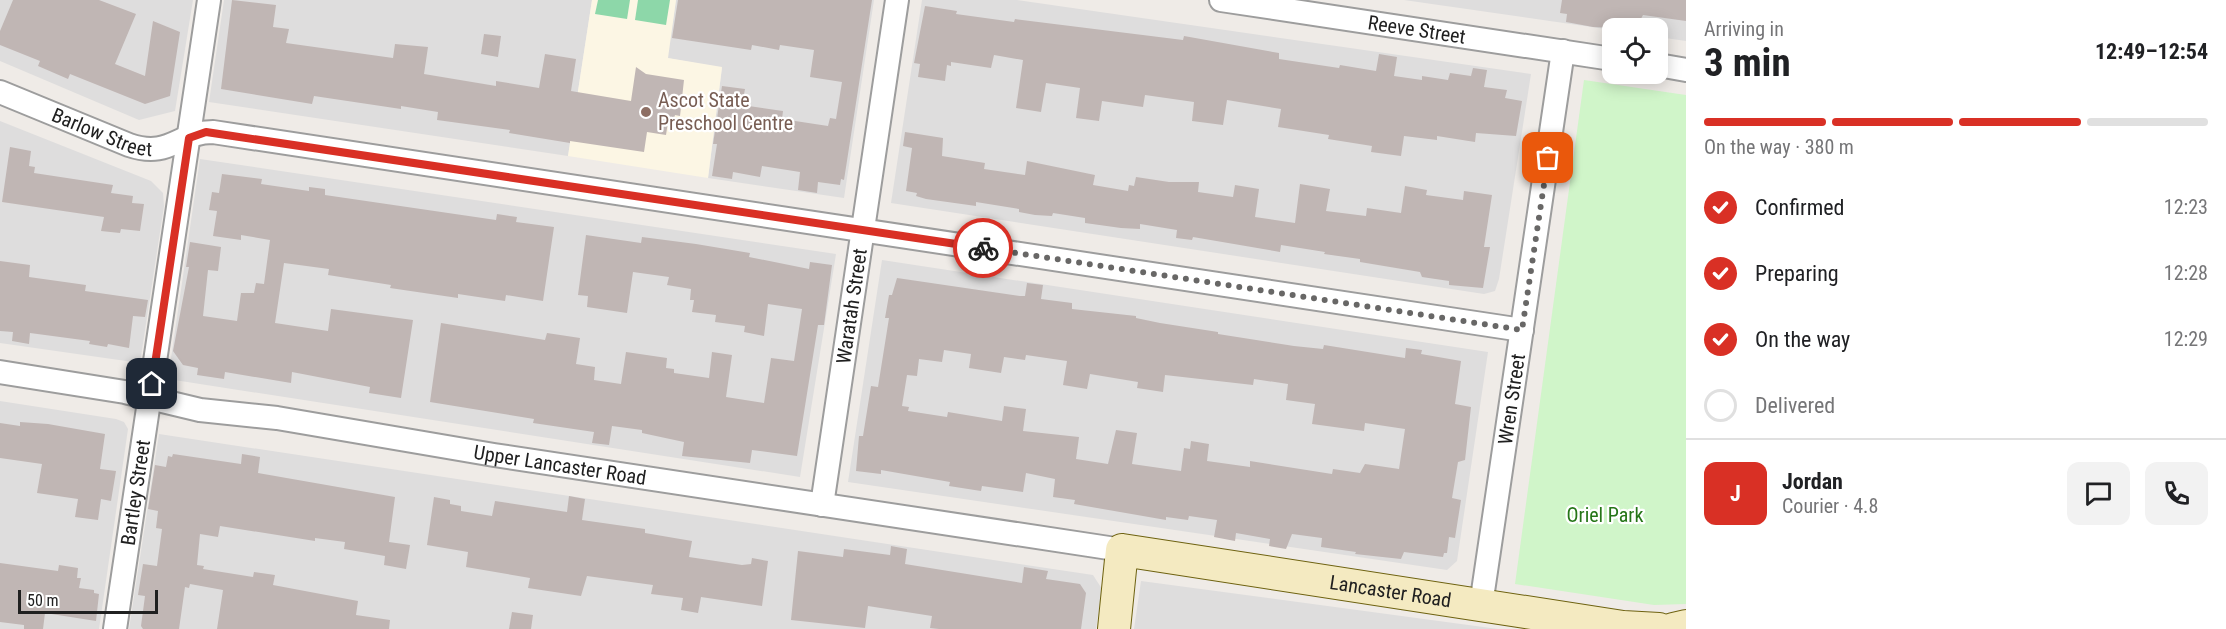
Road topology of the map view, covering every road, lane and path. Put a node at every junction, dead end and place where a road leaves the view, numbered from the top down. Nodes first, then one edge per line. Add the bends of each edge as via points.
1 (210, 0) edge
2 (897, 0) edge
3 (1221, 0) edge
4 (1563, 51) junction
5 (1602, 57) edge
6 (1668, 67) edge
7 (1686, 70) edge
8 (0, 92) edge
9 (189, 138) junction
10 (862, 230) junction
11 (1522, 330) junction
12 (0, 372) edge
13 (150, 399) junction
14 (822, 505) junction
15 (1122, 550) junction
16 (1481, 604) junction
17 (1686, 626) edge
18 (115, 629) edge
19 (1114, 629) edge
20 (1659, 629) edge
21 (1673, 629) edge

1 - 9 street, Bartley Street
2 - 10 street, Waratah Street
3 - 4 street, Reeve Street
4 - 5 street, Reeve Street
4 - 11 street, Wren Street
6 - 7 street
8 - 9 street, Barlow Street via 137,148 165,149
9 - 10 street, Barlow Street via 213,132
9 - 13 street, Bartley Street
10 - 11 street, Barlow Street
10 - 14 street, Waratah Street
11 - 16 street, Wren Street
12 - 13 street, Upper Lancaster Road
13 - 14 street, Upper Lancaster Road
13 - 18 street, Bartley Street
14 - 15 street, Upper Lancaster Road
15 - 16 street, Lancaster Road
15 - 19 street
16 - 20 street, Lancaster Road via 1623,627
17 - 21 street

